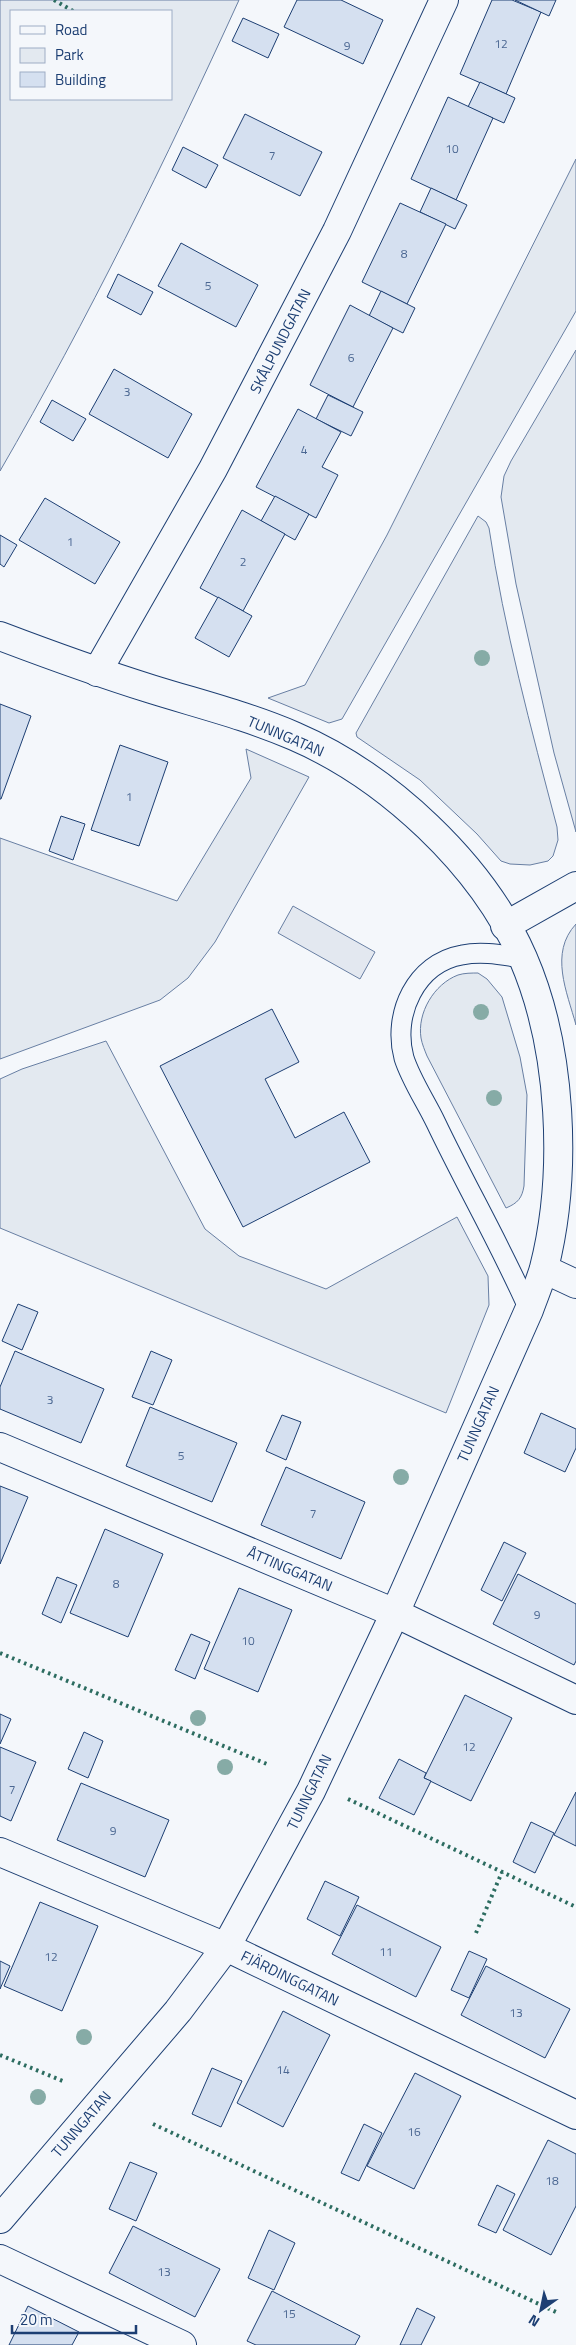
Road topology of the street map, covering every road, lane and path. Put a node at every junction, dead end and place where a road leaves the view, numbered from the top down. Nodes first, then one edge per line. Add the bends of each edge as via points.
1 (444, 0) edge
2 (0, 636) edge
3 (97, 672) junction
4 (576, 886) edge
5 (505, 926) junction
6 (522, 958) junction
7 (544, 1269) junction
8 (576, 1284) edge
9 (529, 1310) junction
10 (0, 1447) edge
11 (395, 1613) junction
12 (576, 1700) edge
13 (0, 1852) edge
14 (226, 1947) junction
15 (576, 2115) edge
16 (0, 2219) edge
17 (0, 2258) edge
18 (182, 2345) edge

1 - 3 street, SKÅLPUNDGATAN via 333,239 213,468
2 - 3 street, TUNNGATAN
3 - 5 street, TUNNGATAN via 294,736 376,783 420,818 453,852
4 - 5 street
5 - 6 street, TUNNGATAN
6 - 7 street, TUNNGATAN via 545,1027 556,1091 555,1192
6 - 9 lane via 487,953 462,955 440,962 420,978 408,998 401,1040 405,1059
7 - 8 street
7 - 9 street, TUNNGATAN
9 - 11 street, TUNNGATAN
10 - 11 street, ÅTTINGGATAN
11 - 12 street, ÅTTINGGATAN
11 - 14 street, TUNNGATAN via 311,1790
13 - 14 street, FJÄRDINGGATAN
14 - 15 street, FJÄRDINGGATAN
14 - 16 street, TUNNGATAN via 178,2010
17 - 18 street

